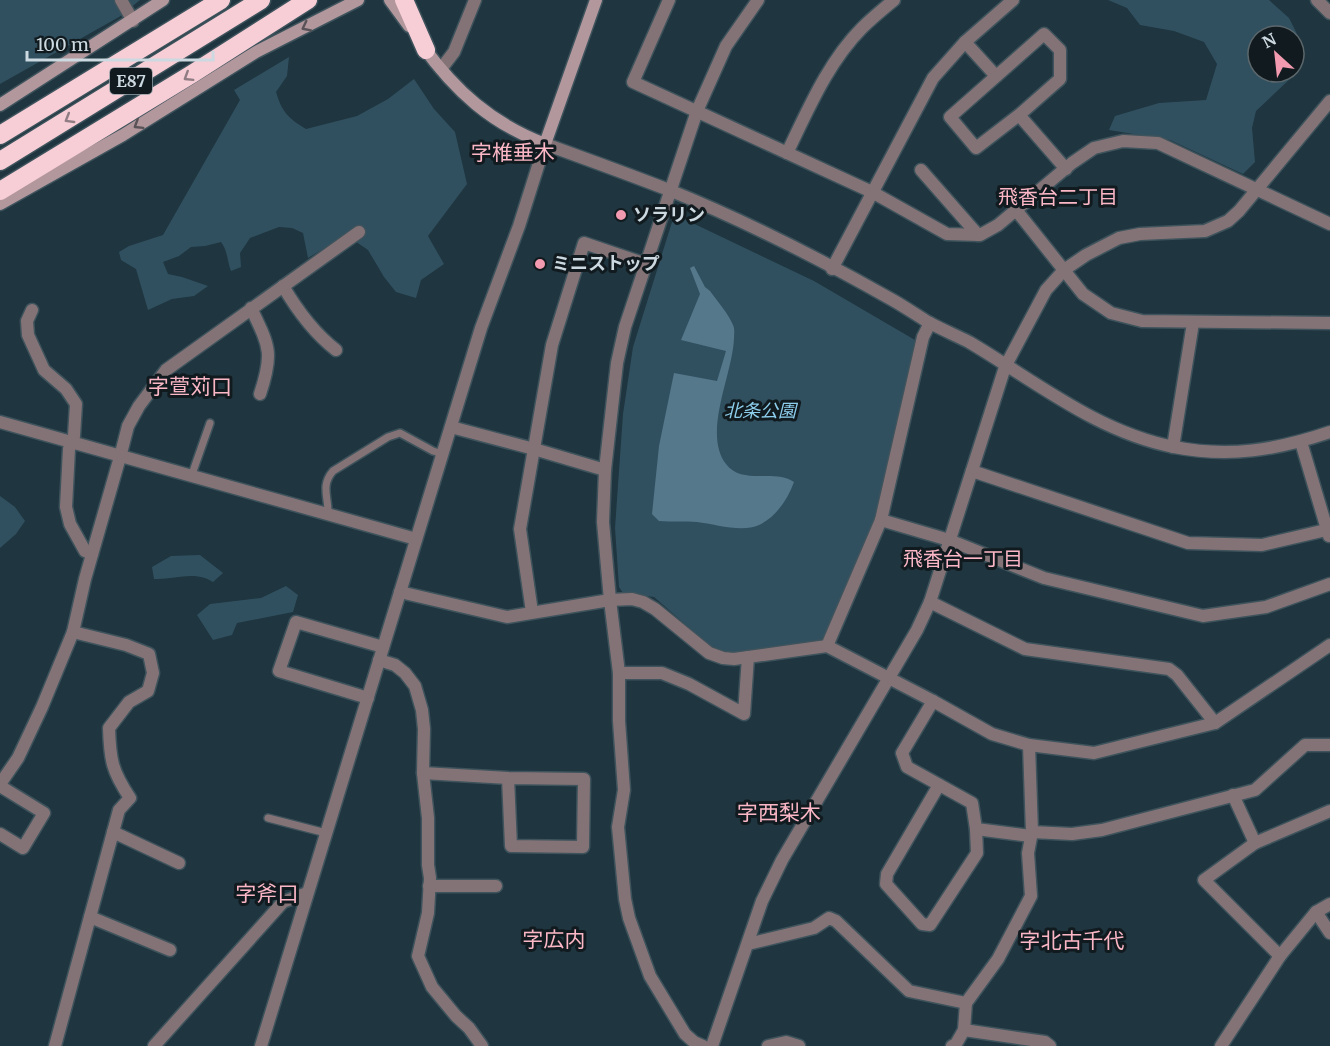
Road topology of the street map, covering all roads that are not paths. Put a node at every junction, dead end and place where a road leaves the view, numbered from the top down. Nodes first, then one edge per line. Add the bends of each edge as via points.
1 (121, 0) edge
2 (163, 0) edge
3 (221, 0) edge
4 (261, 0) edge
5 (308, 0) edge
6 (358, 0) edge
7 (390, 0) edge
8 (404, 0) edge
9 (476, 0) edge
10 (596, 0) edge
11 (669, 0) edge
12 (758, 0) edge
13 (894, 0) edge
14 (1013, 0) edge
15 (1317, 0) edge
16 (1330, 14) edge
17 (133, 21) junction
18 (965, 42) junction
19 (426, 51) junction
20 (441, 69) junction
21 (996, 76) junction
22 (1330, 101) edge
23 (0, 105) edge
24 (697, 111) junction
25 (1019, 115) junction
26 (0, 135) edge
27 (545, 144) junction
28 (787, 153) junction
29 (0, 161) edge
30 (1066, 169) junction
31 (921, 170) dead end
32 (1256, 189) junction
33 (670, 190) junction
34 (0, 191) edge
35 (872, 192) junction
36 (0, 204) edge
37 (1016, 210) junction
38 (1330, 224) edge
39 (358, 232) dead end
40 (978, 235) junction
41 (646, 264) junction
42 (832, 269) junction
43 (1064, 270) junction
44 (283, 286) junction
45 (251, 308) junction
46 (32, 310) dead end
47 (930, 323) junction
48 (1193, 323) junction
49 (1330, 323) edge
50 (336, 350) dead end
51 (1005, 367) junction
52 (260, 394) dead end
53 (0, 422) edge
54 (210, 423) dead end
55 (451, 427) junction
56 (1330, 432) edge
57 (1301, 442) junction
58 (71, 443) junction
59 (1173, 447) junction
60 (534, 448) junction
61 (443, 454) junction
62 (120, 457) junction
63 (605, 470) junction
64 (972, 471) junction
65 (191, 477) junction
66 (328, 515) junction
67 (881, 519) junction
68 (1329, 532) edge
69 (417, 539) junction
70 (949, 540) junction
71 (92, 554) junction
72 (1330, 584) edge
73 (400, 592) junction
74 (609, 600) junction
75 (930, 602) junction
76 (532, 612) junction
77 (73, 633) junction
78 (1330, 645) edge
79 (826, 646) junction
80 (383, 647) junction
81 (748, 657) junction
82 (380, 660) junction
83 (619, 673) junction
84 (888, 679) junction
85 (368, 698) junction
86 (933, 701) junction
87 (1215, 723) junction
88 (1029, 745) junction
89 (1330, 745) edge
90 (423, 773) junction
91 (508, 778) junction
92 (0, 785) edge
93 (939, 785) junction
94 (1233, 795) junction
95 (1330, 812) edge
96 (268, 818) dead end
97 (976, 829) junction
98 (113, 832) junction
99 (326, 833) junction
100 (0, 834) edge
101 (1032, 834) junction
102 (1255, 843) junction
103 (179, 863) dead end
104 (429, 886) junction
105 (496, 886) dead end
106 (307, 893) junction
107 (1330, 904) edge
108 (1316, 912) junction
109 (90, 917) junction
110 (1330, 933) edge
111 (748, 944) junction
112 (170, 950) dead end
113 (1280, 956) junction
114 (966, 1003) junction
115 (964, 1030) junction
116 (55, 1046) edge
117 (154, 1046) edge
118 (261, 1046) edge
119 (482, 1046) edge
120 (703, 1046) edge
121 (712, 1046) edge
122 (768, 1046) edge
123 (799, 1046) edge
124 (952, 1046) edge
125 (1050, 1046) edge
126 (1221, 1046) edge

1 - 17 street
2 - 17 main road
3 - 26 highway, E87
4 -> 29 highway, E87
5 -> 34 highway
6 -> 36 main road via 256,52 123,135
7 - 19 main road
8 - 19 highway
9 - 20 street via 454,52
10 - 27 main road
11 - 24 street via 633,82
12 - 24 street via 726,46
13 - 28 street via 840,54
14 - 18 street
15 - 16 street
17 - 23 main road
18 - 21 street
18 - 35 street via 933,78
19 - 20 main road
20 - 27 main road via 474,105 519,134
21 - 25 street via 950,117 976,148
21 - 25 street via 1044,33 1060,50 1060,79
22 - 32 street
24 - 28 street
24 - 33 street
25 - 30 street
27 - 33 street
27 - 55 street
28 - 35 street
30 - 32 street via 1094,148 1123,141 1158,142
30 - 37 street
31 - 40 street
32 - 38 street
32 - 43 street via 1239,211 1217,226 1204,231 1119,238
33 - 41 street
33 - 42 street
35 - 40 street via 947,234
35 - 42 street
37 - 40 street
37 - 43 street
39 - 44 street
41 - 60 street via 584,243 552,345
41 - 63 street via 617,363
42 - 47 street
43 - 48 street via 1083,294 1111,313 1142,321
43 - 51 street via 1046,290
44 - 45 street
44 - 50 street via 312,326
45 - 52 street via 268,349 269,364
45 - 62 street via 166,370 128,426
46 - 58 street via 27,321 32,345 44,370 66,389 76,405
47 - 51 street
47 - 67 street via 923,337
48 - 49 street
48 - 59 street
51 - 59 street via 1094,419
51 - 64 street
53 - 58 street
54 - 65 lane
55 - 60 street
55 - 61 street
56 - 57 street
57 - 59 street via 1237,453
57 - 68 street
58 - 62 street
58 - 71 street via 66,480 68,518 86,551
60 - 63 street
60 - 76 street via 520,529
61 - 66 lane via 400,433 388,437 329,476 324,487
61 - 69 street
62 - 65 street
62 - 71 street
63 - 74 street via 604,546
64 - 68 street via 1188,543 1262,545
64 - 70 street
65 - 66 street
66 - 69 street
67 - 70 street
67 - 79 street
69 - 73 street
70 - 72 street via 1044,578 1203,616 1266,607
70 - 75 street
71 - 77 street
73 - 76 street via 507,617
73 - 80 street
74 - 76 street
74 - 81 street via 632,599 655,609 709,653 734,660
74 - 83 street
75 - 84 street
75 - 87 street via 1025,649 1169,669
77 - 92 street via 18,758
77 - 98 street via 149,654 153,673 148,691 129,702 109,728 110,758 116,778 130,798 119,810
78 - 87 street
79 - 81 street
79 - 84 street
80 - 82 street
80 - 85 street via 296,622 279,671
81 - 83 street via 744,714 662,673
82 - 85 street
82 - 90 street via 395,664 405,673 419,696 424,729
83 - 120 street via 624,789 618,827 627,909 650,976 685,1034
84 - 86 street
84 - 111 street via 782,860 762,901
85 - 99 street
86 - 88 street via 992,734
86 - 93 street via 902,753 907,767
87 - 88 street via 1094,753
88 - 101 street
89 - 94 street via 1305,746 1255,790
90 - 91 street
90 - 104 street
91 - 91 street via 584,779 583,847 511,846
92 - 100 street via 44,813 23,848
93 - 97 street via 972,803
93 - 97 street via 887,874 886,884 922,924 930,925 977,853
94 - 101 street via 1102,830
94 - 102 street
95 - 102 street
96 - 99 lane
97 - 101 street
98 - 103 street
98 - 109 street
99 - 106 street
101 - 114 street via 1028,853 1031,896 998,959
102 - 113 street via 1204,880
104 - 105 street
104 - 119 street via 428,913 418,956 432,987
106 - 117 street via 283,902
106 - 118 street
107 - 108 street
108 - 110 street
108 - 113 street
109 - 112 street
109 - 116 street
111 - 114 street via 814,928 829,918 909,991
111 - 121 street
113 - 126 street
114 - 115 street
115 - 124 street
115 - 125 street via 1045,1042
122 - 123 street via 786,1042

